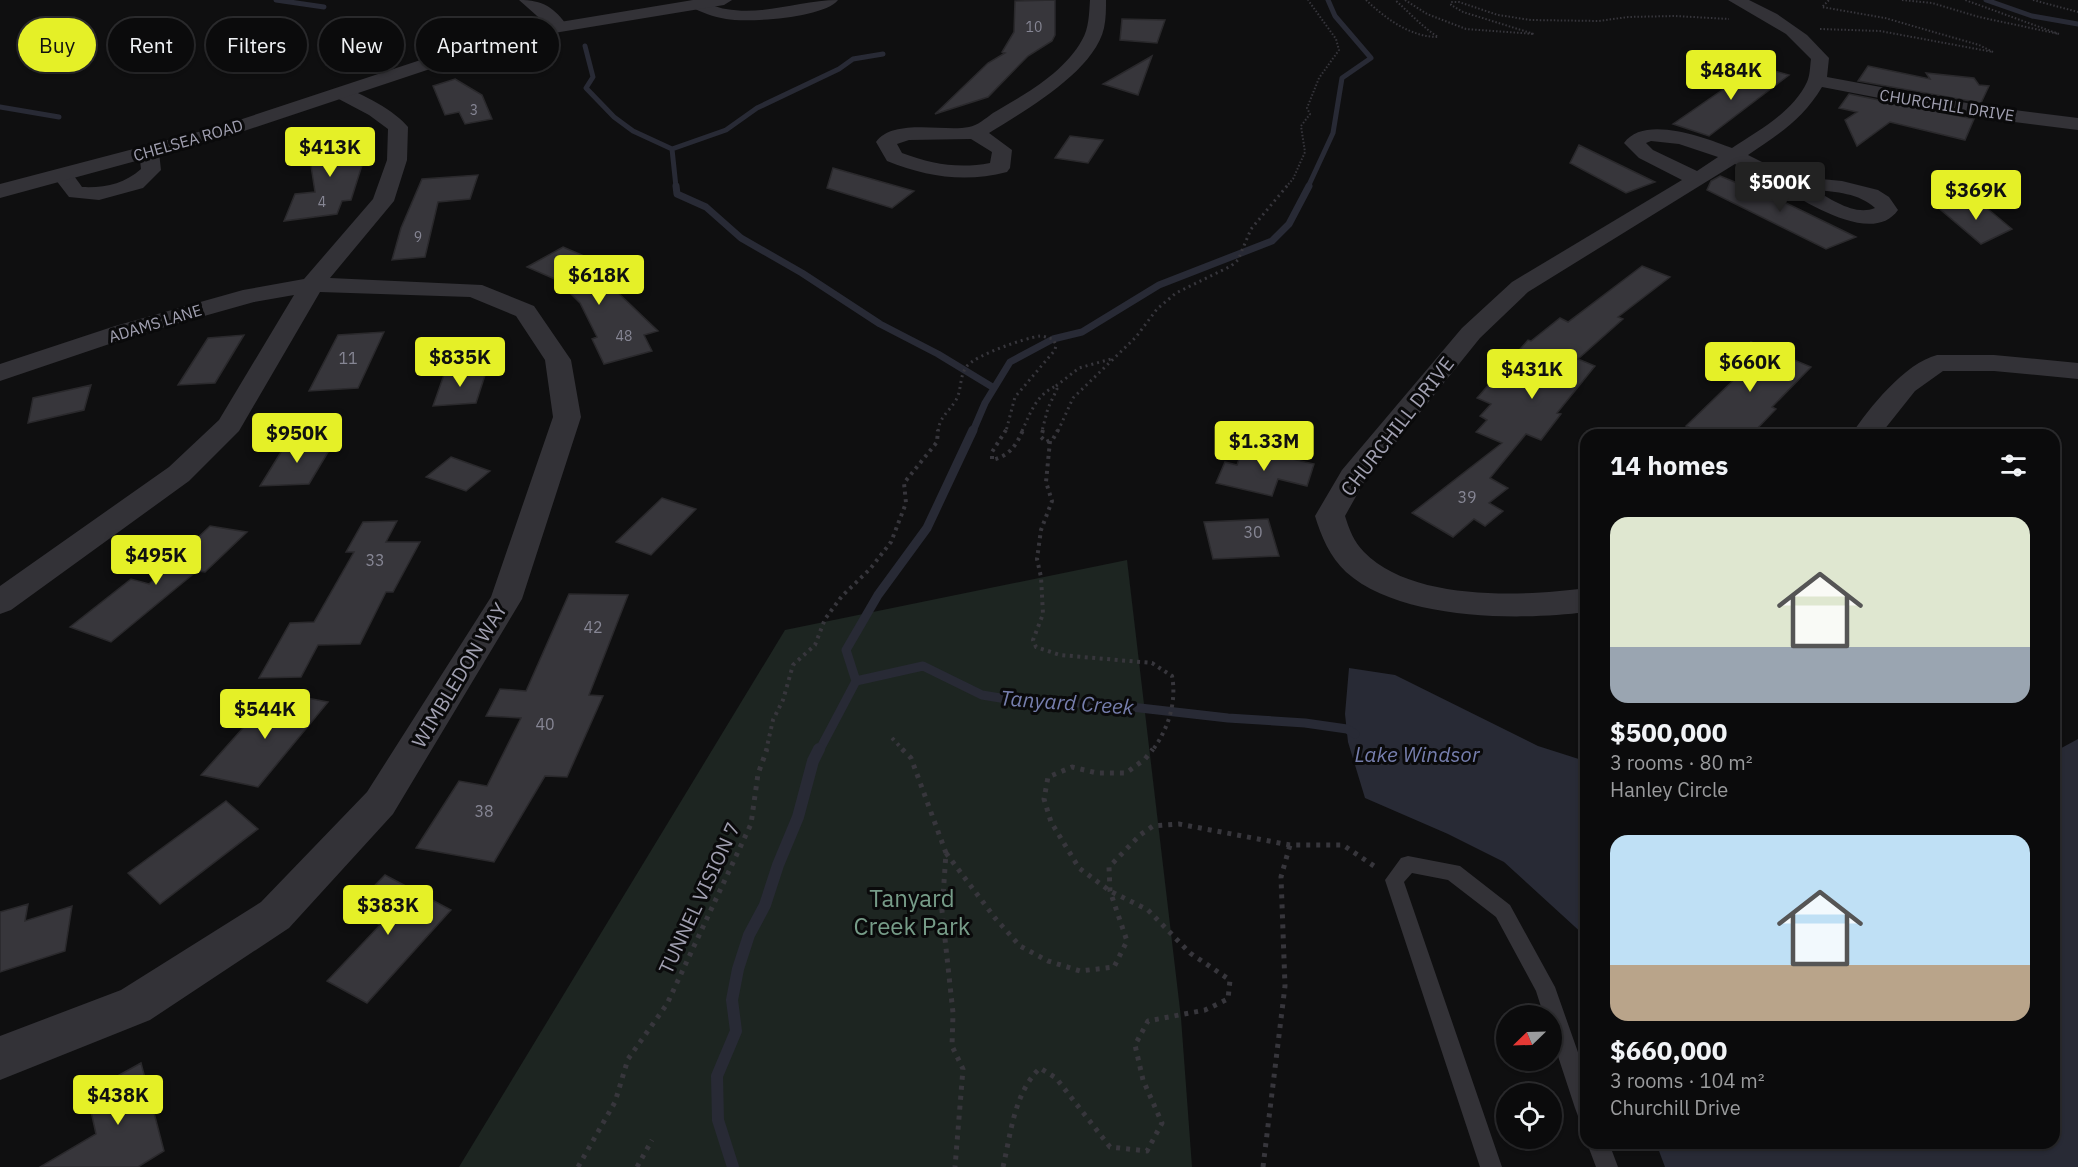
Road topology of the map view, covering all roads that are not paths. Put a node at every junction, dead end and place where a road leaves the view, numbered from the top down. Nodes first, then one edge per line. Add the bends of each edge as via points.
1 (527, 0) edge
2 (724, 0) edge
3 (830, 0) edge
4 (1098, 0) edge
5 (1736, 0) edge
6 (696, 4) junction
7 (560, 27) junction
8 (1817, 81) junction
9 (342, 93) junction
10 (2078, 124) edge
11 (975, 134) junction
12 (149, 152) junction
13 (1733, 156) junction
14 (62, 175) junction
15 (1698, 180) junction
16 (1786, 182) dead end
17 (0, 191) edge
18 (312, 285) junction
19 (2078, 371) edge
20 (0, 373) edge
21 (1870, 429) edge
22 (1580, 601) edge
23 (0, 602) edge
24 (0, 1058) edge
25 (1580, 1090) edge
26 (1600, 1149) edge
27 (1491, 1167) edge
28 (1606, 1167) edge

1 - 7 street
2 - 6 street, CHELSEA ROAD
3 - 6 street via 790,11 747,16 722,14
4 - 11 street via 1096,28 1089,44 1066,71
5 - 8 street via 1804,38 1820,58
6 - 7 street, CHELSEA ROAD
7 - 9 street, CHELSEA ROAD via 468,50
8 - 10 street, CHURCHILL DRIVE via 1983,112
8 - 13 street, CHURCHILL DRIVE via 1802,105
9 - 12 street, CHELSEA ROAD
9 - 18 street via 398,128 397,160 383,201
11 - 11 street via 906,134 886,142 894,157 923,169 965,174 1000,168 1002,150
12 - 14 street, CHELSEA ROAD
12 - 14 street via 151,170 136,184 99,194 76,193
13 - 15 street, CHURCHILL DRIVE
13 - 15 street via 1667,135 1650,135 1634,143 1646,154
13 - 16 street
14 - 17 street, CHELSEA ROAD
15 - 22 street, CHURCHILL DRIVE via 1520,287 1472,333 1352,477 1330,516 1337,540 1352,558 1392,587 1431,597 1499,606
18 - 20 street, ADAMS LANE via 251,295 124,331
18 - 23 street via 229,425 179,474
18 - 24 street, WIMBLEDON WAY via 474,290 525,311 558,360 567,417 506,599 381,803 275,915 135,1005
19 - 21 street via 1994,363 1937,363 1906,385
25 - 27 lane via 1545,987 1503,911 1453,872 1408,864 1394,880
26 - 28 lane

